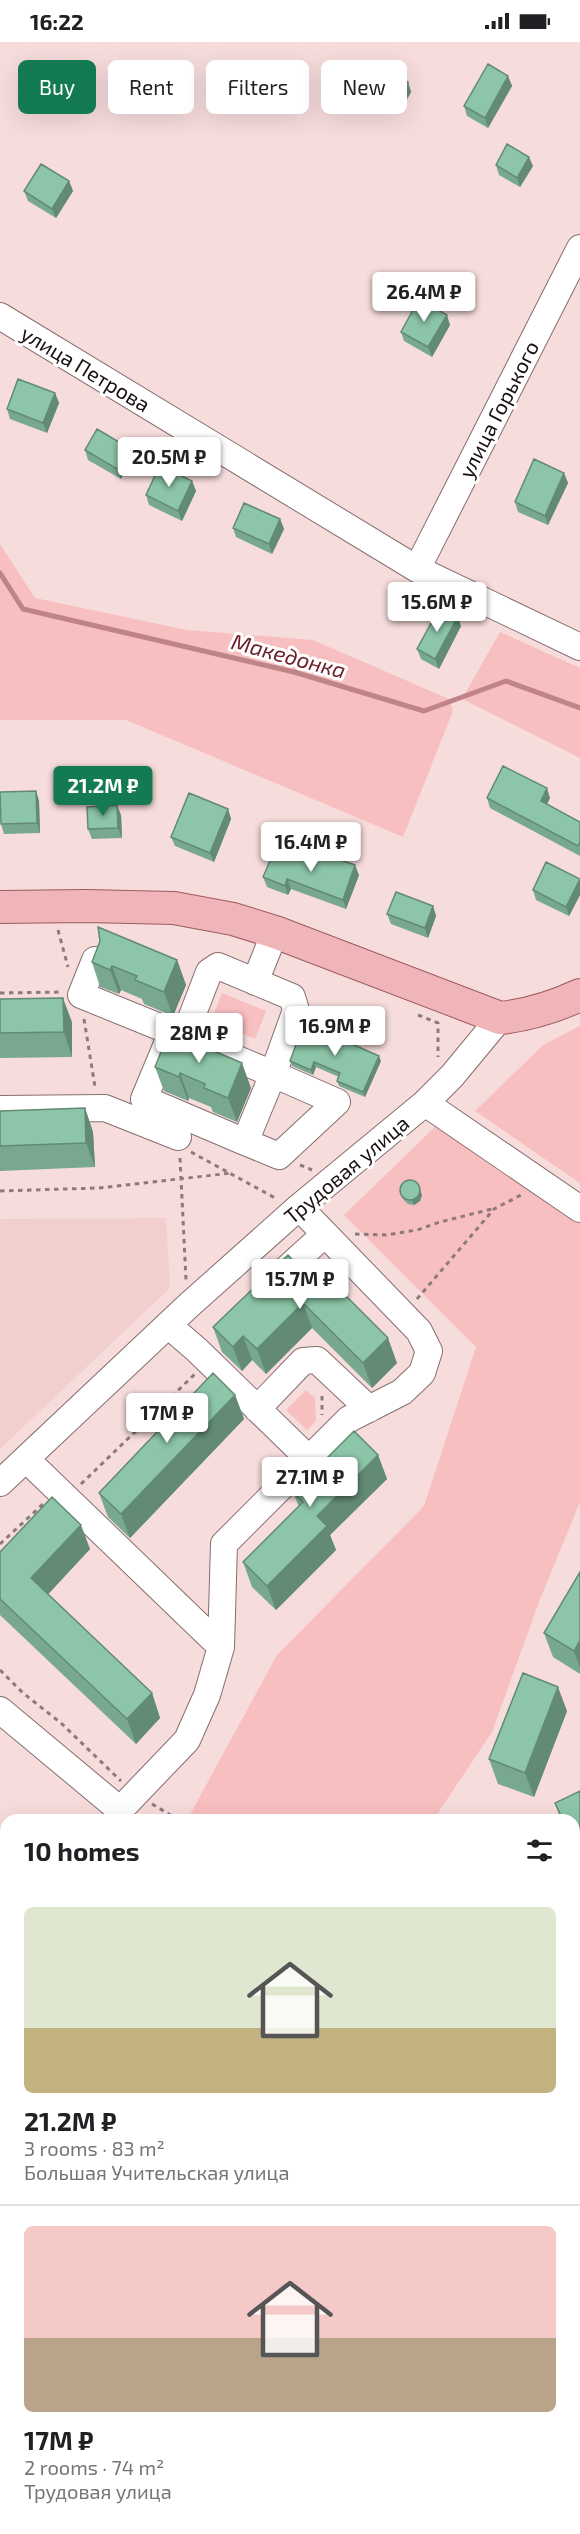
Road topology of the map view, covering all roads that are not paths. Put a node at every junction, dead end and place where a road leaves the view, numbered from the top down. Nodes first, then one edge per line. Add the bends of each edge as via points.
1 (580, 248) edge
2 (0, 316) edge
3 (417, 569) junction
4 (580, 647) edge
5 (0, 907) edge
6 (275, 932) junction
7 (96, 960) edge
8 (255, 982) junction
9 (580, 995) edge
10 (500, 1018) junction
11 (178, 1035) junction
12 (273, 1074) junction
13 (425, 1103) junction
14 (0, 1109) edge
15 (178, 1141) road end
16 (245, 1142) junction
17 (288, 1203) junction
18 (580, 1209) edge
19 (330, 1239) junction
20 (256, 1297) edge
21 (168, 1325) junction
22 (257, 1409) junction
23 (369, 1409) junction
24 (26, 1459) junction
25 (309, 1459) junction
26 (0, 1483) edge
27 (221, 1647) junction
28 (0, 1710) edge
29 (130, 1808) edge

1 - 3 street, улица Горького
2 - 3 street, улица Петрова
3 - 4 street, улица Петрова
5 - 6 main road via 174,908
6 - 8 street
6 - 10 main road
7 - 11 street via 81,995
8 - 11 street via 218,966 209,972
8 - 12 street via 292,997 296,1010
9 - 10 main road via 552,1008
10 - 13 street, Трудовая улица
11 - 12 street
11 - 16 street via 144,1100
12 - 16 street
12 - 16 street via 337,1102 279,1156
13 - 17 street, Трудовая улица
13 - 18 street
14 - 15 street via 105,1108
17 - 19 street
17 - 21 street, Трудовая улица
19 - 20 street
19 - 23 street via 419,1330 429,1351 422,1373 402,1392
21 - 22 street via 206,1349
21 - 24 street, Трудовая улица
22 - 23 street via 303,1361 317,1360
22 - 25 street
23 - 25 street via 349,1419
24 - 26 street, Трудовая улица
24 - 27 street
25 - 27 street via 224,1544
27 - 29 street via 207,1695 187,1740
28 - 29 street

